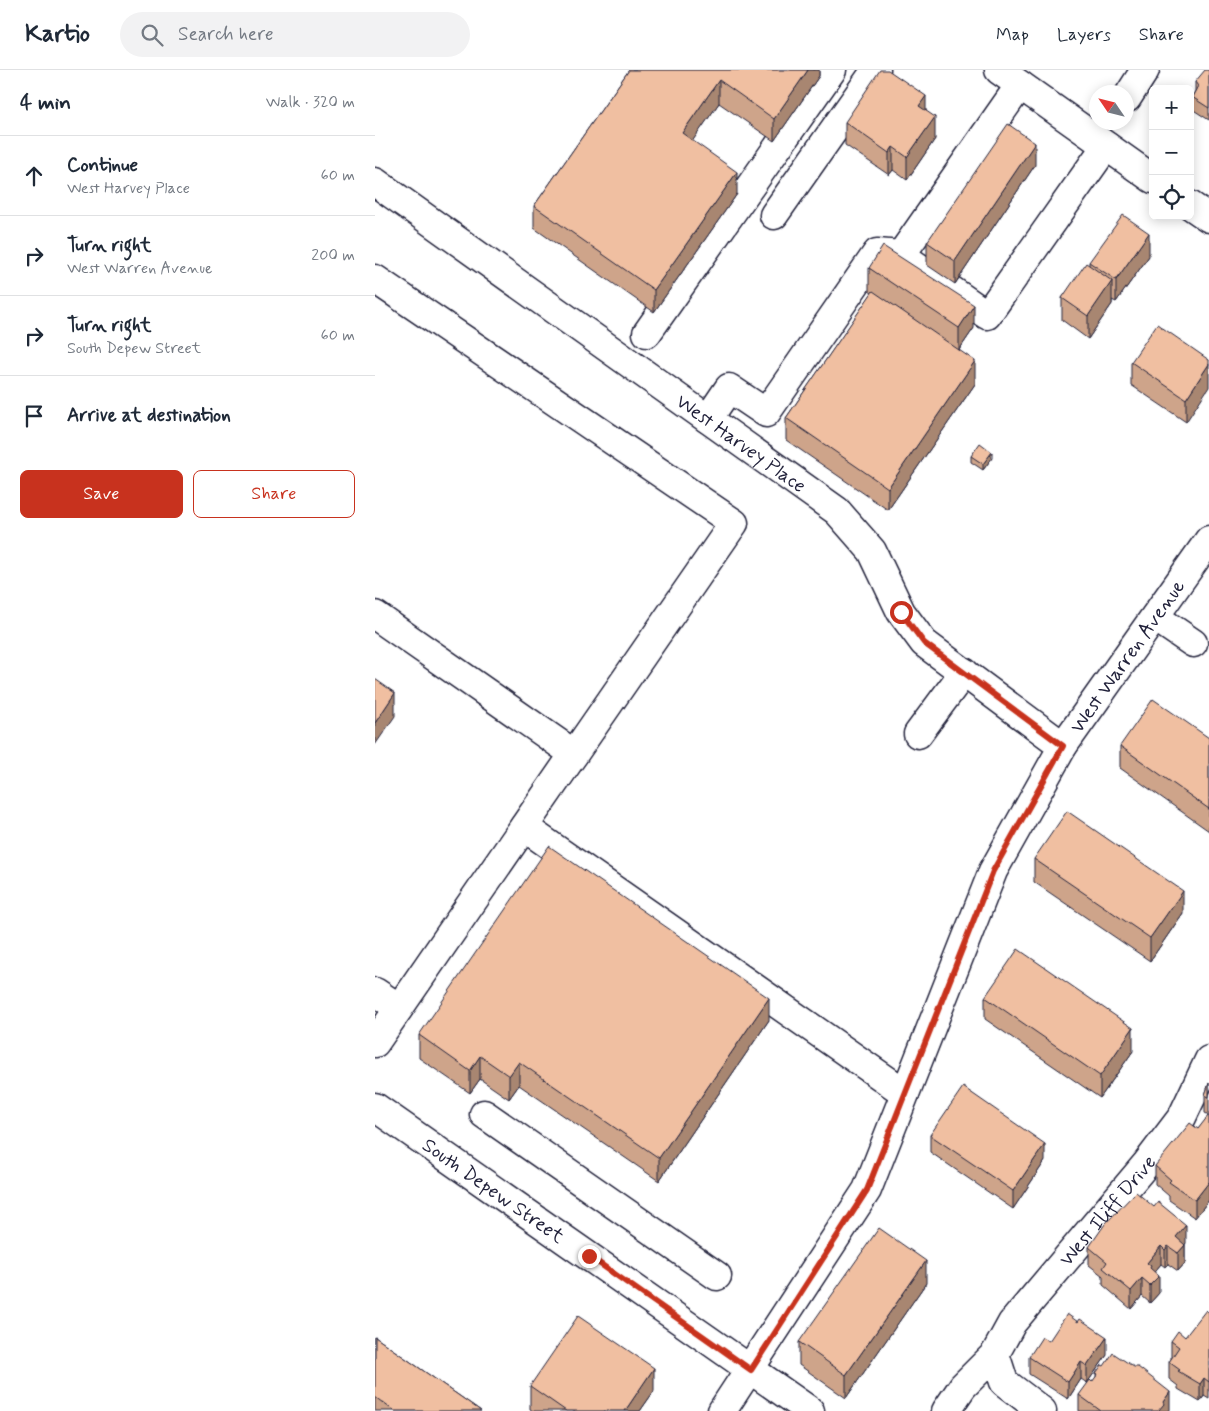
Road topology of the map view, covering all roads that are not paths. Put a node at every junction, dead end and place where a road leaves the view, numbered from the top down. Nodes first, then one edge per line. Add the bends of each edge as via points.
1 (832, 70) edge
2 (876, 70) edge
3 (1145, 70) edge
4 (1009, 77) edge
5 (1134, 87) edge
6 (1105, 136) edge
7 (1149, 175) edge
8 (375, 182) edge
9 (1194, 208) edge
10 (774, 216) dead end
11 (1209, 218) edge
12 (901, 255) junction
13 (375, 279) edge
14 (647, 333) dead end
15 (708, 419) junction
16 (1209, 540) edge
17 (375, 615) edge
18 (1155, 617) junction
19 (1193, 643) dead end
20 (964, 672) junction
21 (918, 734) dead end
22 (1063, 746) junction
23 (574, 754) junction
24 (524, 826) junction
25 (375, 992) edge
26 (399, 1008) junction
27 (375, 1043) edge
28 (1209, 1060) edge
29 (905, 1093) junction
30 (375, 1107) edge
31 (484, 1114) dead end
32 (717, 1276) dead end
33 (995, 1354) junction
34 (751, 1370) junction
35 (722, 1411) edge
36 (809, 1411) edge
37 (946, 1411) edge
38 (1042, 1411) edge

1 - 14 street
2 - 10 street
3 - 5 street
4 - 6 street
4 - 12 street
6 - 7 street
6 - 12 street via 987,315
8 - 15 street, West Harvey Place
9 - 11 street
12 - 15 street via 877,253 766,413 729,388
13 - 23 street via 734,523
15 - 20 street, West Harvey Place via 837,511 872,551 901,612 924,643
16 - 18 street, West Warren Avenue
17 - 23 street
18 - 19 street
18 - 22 street, West Warren Avenue
20 - 21 street
20 - 22 street, West Harvey Place
22 - 29 street, West Warren Avenue via 993,871
23 - 24 street
24 - 26 street
24 - 29 street
25 - 26 street
26 - 27 street
28 - 33 street, West Iliff Drive via 1182,1117 1012,1323
29 - 34 street, West Warren Avenue via 867,1190
30 - 34 street, South Depew Street
31 - 32 street
33 - 37 street, West Iliff Drive via 963,1386
33 - 38 street via 1003,1382
34 - 35 street, West Warren Avenue
34 - 36 street, South Depew Street

